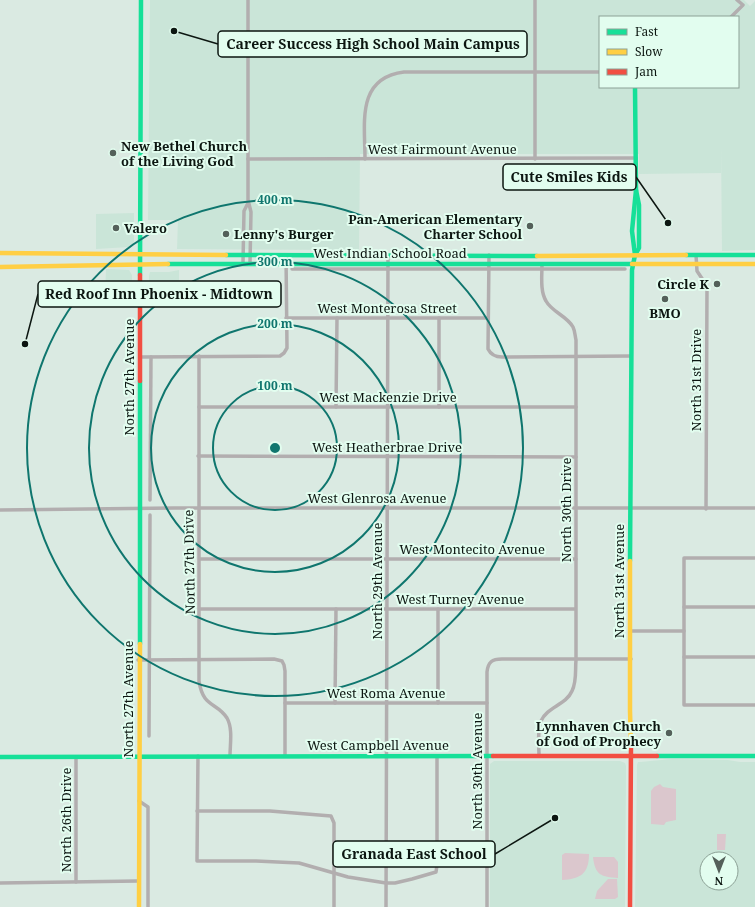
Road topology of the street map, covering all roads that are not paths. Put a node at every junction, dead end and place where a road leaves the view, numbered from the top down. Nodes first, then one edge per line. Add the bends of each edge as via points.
1 (141, 0) edge
2 (248, 0) edge
3 (534, 0) edge
4 (737, 0) edge
5 (732, 16) edge
6 (535, 72) junction
7 (599, 72) edge
8 (636, 88) edge
9 (248, 158) junction
10 (636, 158) junction
11 (365, 159) junction
12 (535, 159) junction
13 (248, 203) junction
14 (0, 253) edge
15 (141, 254) junction
16 (243, 255) junction
17 (250, 255) junction
18 (286, 255) junction
19 (489, 255) junction
20 (635, 255) junction
21 (696, 255) junction
22 (755, 255) edge
23 (388, 256) junction
24 (243, 263) junction
25 (250, 263) junction
26 (286, 263) junction
27 (388, 263) junction
28 (141, 264) junction
29 (633, 264) junction
30 (697, 264) junction
31 (755, 264) edge
32 (0, 267) edge
33 (489, 267) junction
34 (542, 267) junction
35 (292, 269) dead end
36 (388, 269) junction
37 (624, 269) dead end
38 (286, 318) junction
39 (337, 318) junction
40 (388, 318) junction
41 (439, 318) junction
42 (488, 318) junction
43 (140, 356) junction
44 (199, 356) junction
45 (577, 356) junction
46 (631, 356) junction
47 (151, 357) junction
48 (199, 407) junction
49 (336, 407) junction
50 (388, 407) junction
51 (439, 407) junction
52 (576, 407) junction
53 (198, 456) junction
54 (388, 457) junction
55 (576, 458) junction
56 (140, 491) junction
57 (150, 491) junction
58 (150, 500) dead end
59 (199, 508) junction
60 (630, 508) junction
61 (755, 508) edge
62 (140, 509) junction
63 (388, 509) junction
64 (576, 509) junction
65 (706, 509) junction
66 (0, 510) edge
67 (150, 515) dead end
68 (140, 525) junction
69 (150, 525) junction
70 (755, 558) edge
71 (200, 559) junction
72 (387, 559) junction
73 (576, 559) junction
74 (684, 607) junction
75 (755, 607) edge
76 (200, 609) junction
77 (336, 609) junction
78 (387, 609) junction
79 (438, 609) junction
80 (575, 609) junction
81 (631, 631) junction
82 (684, 631) junction
83 (684, 657) junction
84 (755, 657) edge
85 (630, 659) junction
86 (138, 660) junction
87 (149, 660) junction
88 (199, 660) junction
89 (576, 660) junction
90 (284, 702) junction
91 (335, 703) junction
92 (386, 703) junction
93 (438, 703) junction
94 (487, 703) junction
95 (755, 705) edge
96 (149, 736) dead end
97 (198, 756) junction
98 (230, 756) junction
99 (285, 756) junction
100 (386, 756) junction
101 (437, 756) junction
102 (488, 756) junction
103 (539, 756) junction
104 (631, 756) junction
105 (755, 756) edge
106 (0, 757) edge
107 (139, 757) junction
108 (76, 758) junction
109 (139, 801) junction
110 (197, 811) junction
111 (334, 872) junction
112 (138, 881) junction
113 (76, 882) junction
114 (0, 883) edge
115 (386, 883) junction
116 (139, 907) edge
117 (148, 907) edge
118 (334, 907) edge
119 (386, 907) edge
120 (487, 907) edge
121 (630, 907) edge

1 - 15 main road, North 27th Avenue
2 - 9 street
3 - 6 street
4 - 5 street via 743,5
6 - 7 street
6 - 11 street via 404,72 387,77 375,85 367,98
6 - 12 street
8 - 10 main road, North 31st Avenue
9 - 11 street, West Fairmount Avenue
9 - 13 street
10 - 12 street, West Fairmount Avenue
10 - 20 main road, North 31st Avenue via 639,248
11 - 12 street, West Fairmount Avenue
13 - 16 street via 244,211
13 - 17 street via 251,212
14 - 15 main road, West Indian School Road
15 - 16 main road, West Indian School Road
15 - 28 main road, North 27th Avenue
16 - 17 main road, West Indian School Road
16 - 24 street
17 - 18 main road, West Indian School Road
17 - 25 street
18 - 23 main road, West Indian School Road
18 - 26 street
19 - 20 main road, West Indian School Road
19 - 23 main road, West Indian School Road
19 - 33 street
20 - 21 main road, West Indian School Road
20 - 29 main road, North 31st Avenue
21 - 22 main road, West Indian School Road
21 - 30 street, North 31st Drive
23 - 27 street, North 29th Avenue
24 - 25 main road, West Indian School Road
24 - 28 main road, West Indian School Road
25 - 26 main road, West Indian School Road
26 - 27 main road, West Indian School Road
26 - 38 street
27 - 33 main road, West Indian School Road
27 - 36 street, North 29th Avenue
28 - 32 main road, West Indian School Road
28 - 43 main road, North 27th Avenue
29 - 30 main road, West Indian School Road
29 - 34 main road, West Indian School Road
29 - 46 main road, North 31st Avenue
30 - 31 main road, West Indian School Road
30 - 65 street, North 31st Drive via 697,271 706,286
33 - 34 main road, West Indian School Road
33 - 36 street, West Indian School Road
33 - 42 street
34 - 37 street, West Indian School Road
34 - 45 street, North 30th Drive via 542,288 546,302 574,328
35 - 36 street, West Indian School Road
36 - 40 street, North 29th Avenue
38 - 39 street, West Monterosa Street
38 - 44 street via 287,348 277,357
39 - 40 street, West Monterosa Street
39 - 49 street
40 - 41 street, West Monterosa Street
40 - 50 street, North 29th Avenue
41 - 42 street, West Monterosa Street
41 - 51 street
42 - 45 street via 488,349 491,354 498,357
43 - 47 street
43 - 56 main road, North 27th Avenue
44 - 47 street
44 - 48 street, North 27th Drive
45 - 46 street
45 - 52 street, North 30th Drive
46 - 60 main road, North 31st Avenue
47 - 57 street, North 27th Avenue
48 - 49 street, West Mackenzie Drive
48 - 53 street, North 27th Drive
49 - 50 street, West Mackenzie Drive
50 - 51 street, West Mackenzie Drive
50 - 54 street, North 29th Avenue
51 - 52 street, West Mackenzie Drive
52 - 55 street, North 30th Drive
53 - 54 street, West Heatherbrae Drive
53 - 59 street, North 27th Drive
54 - 55 street, West Heatherbrae Drive
54 - 63 street, North 29th Avenue
55 - 64 street, North 30th Drive
56 - 57 street
56 - 62 main road, North 27th Avenue
57 - 58 street, North 27th Avenue
59 - 62 street, West Glenrosa Avenue
59 - 63 street, West Glenrosa Avenue
59 - 71 street, North 27th Drive
60 - 64 street, West Glenrosa Avenue
60 - 65 street, West Glenrosa Avenue
60 - 81 main road, North 31st Avenue
61 - 65 street, West Glenrosa Avenue
62 - 66 street, West Glenrosa Avenue
62 - 68 main road, North 27th Avenue
63 - 64 street, West Glenrosa Avenue
63 - 72 street, North 29th Avenue
64 - 73 street, North 30th Drive
67 - 69 street, North 27th Avenue
68 - 69 street
68 - 86 main road, North 27th Avenue
69 - 87 street, North 27th Avenue
70 - 74 street via 684,558
71 - 72 street, West Montecito Avenue
71 - 76 street, North 27th Drive
72 - 73 street, West Montecito Avenue
72 - 78 street, North 29th Avenue
73 - 80 street, North 30th Drive
74 - 75 street
74 - 82 street
76 - 77 street, West Turney Avenue
76 - 88 street, North 27th Drive
77 - 78 street, West Turney Avenue
77 - 91 street
78 - 79 street, West Turney Avenue
78 - 92 street, North 29th Avenue
79 - 80 street, West Turney Avenue
79 - 93 street
80 - 89 street, North 30th Drive
81 - 82 street
81 - 85 main road, North 31st Avenue
82 - 83 street
83 - 84 street
83 - 95 street via 684,705
85 - 89 street
85 - 104 main road, North 31st Avenue
86 - 87 street
86 - 107 main road, North 27th Avenue
87 - 88 street
87 - 96 street, North 27th Avenue
88 - 90 street via 282,661 285,668
88 - 98 street, North 27th Drive via 201,692 208,702 224,715 229,724
89 - 94 street, North 30th Avenue via 491,661 488,669
89 - 103 street, North 30th Drive via 572,692 546,713 541,721
90 - 91 street, West Roma Avenue
90 - 99 street
91 - 92 street, West Roma Avenue
92 - 93 street, West Roma Avenue
92 - 100 street, North 29th Avenue
93 - 94 street, West Roma Avenue
94 - 102 street, North 30th Avenue
97 - 98 main road, West Campbell Avenue
97 - 107 main road, West Campbell Avenue
97 - 110 street
98 - 99 main road, West Campbell Avenue
99 - 100 main road, West Campbell Avenue
100 - 101 main road, West Campbell Avenue
100 - 115 street, North 29th Avenue
101 - 102 main road, West Campbell Avenue
101 - 115 street via 436,872
102 - 103 main road, West Campbell Avenue
102 - 120 street, North 30th Avenue
103 - 104 main road, West Campbell Avenue
104 - 105 main road, West Campbell Avenue
104 - 121 main road, North 31st Avenue
106 - 108 main road, West Campbell Avenue
107 - 108 main road, West Campbell Avenue
107 - 109 main road, North 27th Avenue
108 - 113 street, North 26th Drive
109 - 112 main road, North 27th Avenue
109 - 117 street via 148,806
110 - 111 street via 197,861 299,863
110 - 111 street via 270,811 331,816 334,823
111 - 115 street
111 - 118 street
112 - 113 street
112 - 116 main road, North 27th Avenue
113 - 114 street
115 - 119 street, North 29th Avenue

